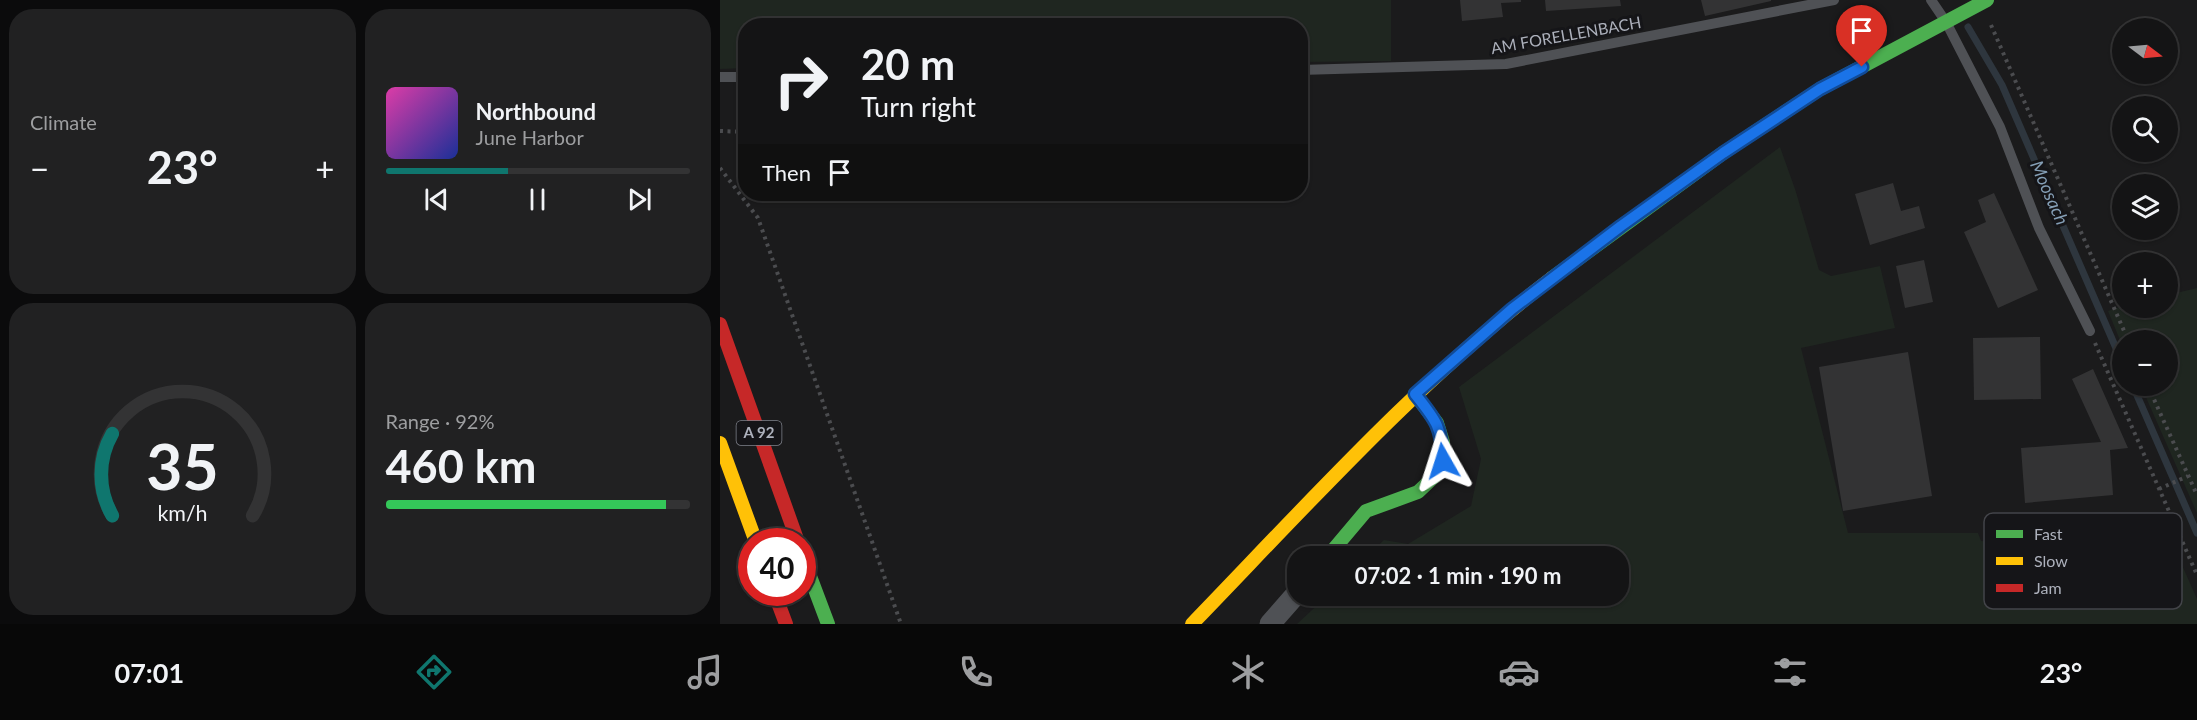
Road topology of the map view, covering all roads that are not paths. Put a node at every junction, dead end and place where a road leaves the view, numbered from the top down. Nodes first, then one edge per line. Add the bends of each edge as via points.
1 (1834, 0) edge
2 (1931, 0) edge
3 (1984, 1) edge
4 (1946, 22) junction
5 (1308, 70) edge
6 (720, 77) edge
7 (738, 77) edge
8 (720, 324) edge
9 (2090, 332) road end
10 (1415, 394) junction
11 (720, 443) edge
12 (751, 528) edge
13 (793, 528) edge
14 (1336, 546) edge
15 (816, 592) edge
16 (1287, 605) edge
17 (779, 606) edge
18 (786, 624) edge
19 (828, 624) edge
20 (1192, 624) edge
21 (1270, 624) edge

1 - 5 lane, AM FORELLENBACH via 1506,64
2 - 4 lane
3 - 4 main road
4 - 9 lane via 2000,127 2039,228
4 - 10 main road via 1820,89 1723,153 1512,309
6 - 7 lane
8 - 13 main road, A 92
10 - 14 main road via 1437,423 1443,442 1443,461 1437,474 1418,492 1366,511
10 - 20 main road
11 - 12 main road, A 92
15 - 19 main road
16 - 21 street
17 - 18 main road

